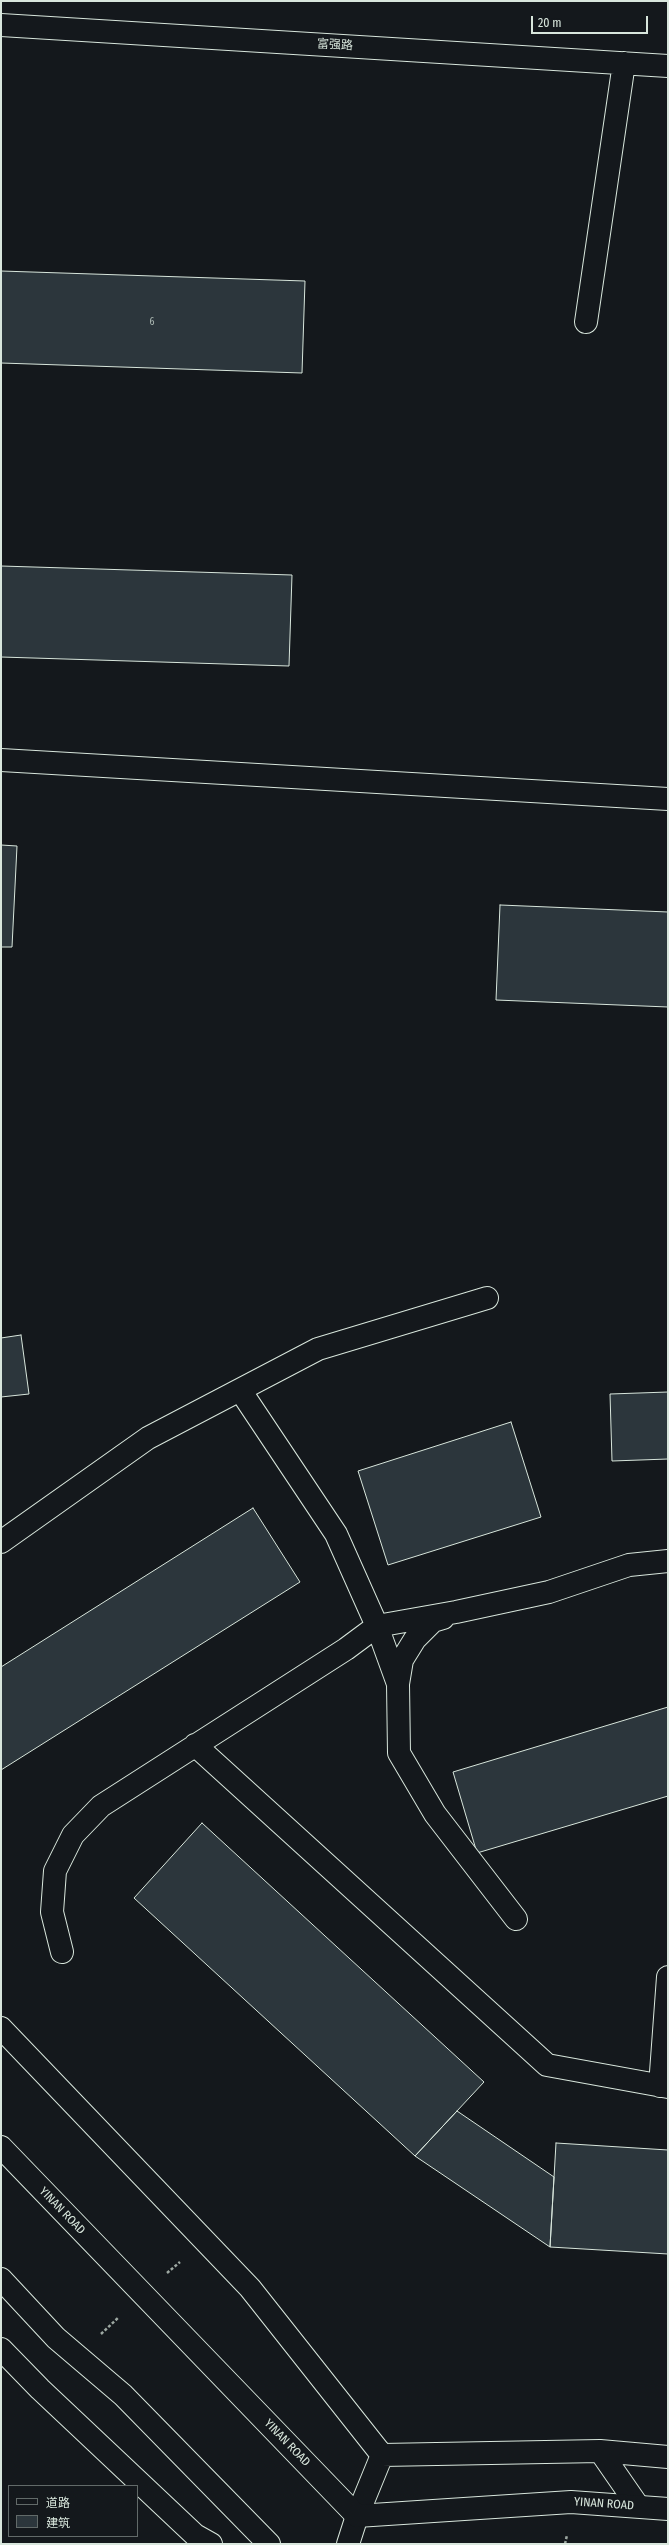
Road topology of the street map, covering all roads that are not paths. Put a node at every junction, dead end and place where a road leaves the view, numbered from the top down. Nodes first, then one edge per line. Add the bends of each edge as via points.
1 (1, 25) edge
2 (624, 63) junction
3 (668, 66) edge
4 (586, 322) dead end
5 (1, 760) edge
6 (668, 799) edge
7 (487, 1298) dead end
8 (240, 1390) junction
9 (1, 1542) edge
10 (668, 1561) edge
11 (456, 1612) junction
12 (377, 1626) junction
13 (398, 1684) junction
14 (195, 1745) junction
15 (516, 1919) dead end
16 (62, 1952) dead end
17 (668, 1977) edge
18 (1, 2028) edge
19 (664, 2087) edge
20 (1, 2147) edge
21 (1, 2279) edge
22 (1, 2348) edge
23 (600, 2451) junction
24 (382, 2455) junction
25 (668, 2457) edge
26 (638, 2506) junction
27 (668, 2508) edge
28 (357, 2516) junction
29 (211, 2544) edge
30 (269, 2544) edge
31 (348, 2544) edge

1 - 2 street, 富强路
2 - 3 street, 富强路
2 - 4 street
5 - 6 street
7 - 8 street via 318,1349
8 - 9 street via 148,1438
8 - 12 street via 336,1534
10 - 11 street via 629,1565 549,1592
11 - 12 street
11 - 13 street via 433,1622 415,1638 402,1660
12 - 13 street
12 - 14 street via 346,1649
13 - 15 street via 399,1754 435,1814
14 - 16 street via 101,1806 72,1835 55,1871 52,1912
14 - 19 street via 547,2065
17 - 19 street
18 - 24 street via 250,2288
20 - 28 street, YINAN ROAD
21 - 30 street via 56,2338 123,2395
22 - 29 street via 40,2389 195,2535
23 - 24 street
23 - 25 street
23 - 26 street
24 - 28 street
26 - 27 street, YINAN ROAD
26 - 28 street, YINAN ROAD via 571,2502
28 - 31 street

